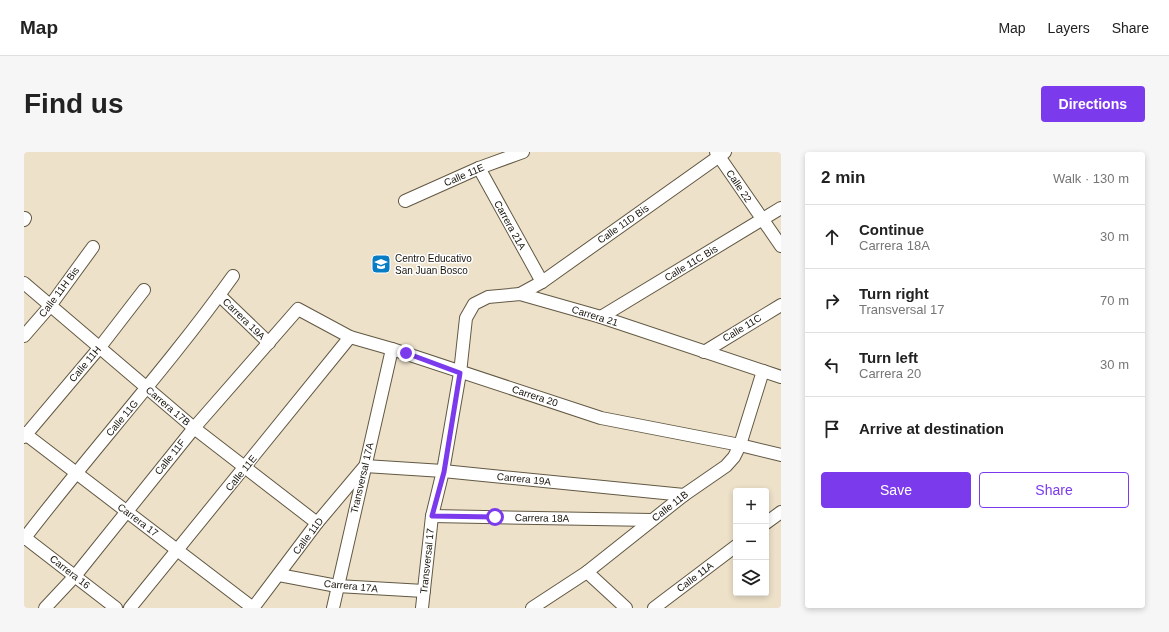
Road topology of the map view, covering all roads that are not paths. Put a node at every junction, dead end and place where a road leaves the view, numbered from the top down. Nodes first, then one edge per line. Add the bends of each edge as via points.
1 (523, 152) edge
2 (720, 153) edge
3 (479, 168) junction
4 (406, 201) dead end
5 (781, 208) edge
6 (761, 220) junction
7 (781, 246) edge
8 (93, 247) dead end
9 (233, 276) dead end
10 (542, 282) junction
11 (24, 283) edge
12 (144, 290) dead end
13 (520, 294) junction
14 (219, 295) junction
15 (50, 306) junction
16 (781, 306) edge
17 (298, 309) joint
18 (601, 317) junction
19 (24, 336) edge
20 (350, 337) junction
21 (269, 343) junction
22 (100, 347) junction
23 (392, 349) junction
24 (704, 352) junction
25 (763, 371) junction
26 (460, 373) junction
27 (781, 377) edge
28 (147, 389) junction
29 (194, 428) junction
30 (25, 435) edge
31 (740, 445) junction
32 (781, 455) edge
33 (365, 466) junction
34 (246, 467) junction
35 (444, 472) junction
36 (76, 473) junction
37 (684, 495) junction
38 (126, 511) junction
39 (781, 512) edge
40 (432, 516) junction
41 (652, 520) junction
42 (769, 521) edge
43 (317, 523) junction
44 (24, 538) edge
45 (733, 548) edge
46 (178, 550) junction
47 (587, 572) junction
48 (279, 575) junction
49 (75, 576) junction
50 (337, 586) junction
51 (424, 591) junction
52 (46, 608) edge
53 (116, 608) edge
54 (130, 608) edge
55 (253, 608) edge
56 (333, 608) edge
57 (422, 608) edge
58 (532, 608) edge
59 (626, 608) edge
60 (654, 608) edge

1 - 3 street, Calle 11E
2 - 6 street, Calle 22
2 - 10 street, Calle 11D Bis
3 - 4 street, Calle 11E
3 - 10 street, Carrera 21A
5 - 6 street, Calle 11C Bis
6 - 7 street, Calle 22
6 - 18 street, Calle 11C Bis
8 - 15 street, Calle 11H Bis
9 - 14 street, Calle 11G
10 - 13 street, Calle 11D Bis
11 - 15 street, Carrera 17B
12 - 22 street, Calle 11H
13 - 18 street, Carrera 21
13 - 26 street, Carrera 21 via 488,297 474,304 466,318
14 - 21 street, Carrera 19A
14 - 28 street, Calle 11G
15 - 19 street, Calle 11H Bis
15 - 22 street, Carrera 17B
16 - 24 street, Calle 11C
17 - 20 street, Carrera 20
17 - 21 street, Calle 11F
18 - 24 street, Carrera 21
20 - 23 street, Carrera 20
20 - 34 street, Calle 11E
21 - 29 street, Calle 11F
22 - 28 street, Carrera 17B
22 - 30 street, Calle 11H
23 - 26 street, Carrera 20
23 - 33 street, Transversal 17A
24 - 25 street, Carrera 21
25 - 27 street, Carrera 21
25 - 31 street, Calle 11B
26 - 31 street, Carrera 20 via 601,418
26 - 35 street, Transversal 17
28 - 29 street, Carrera 17B
28 - 36 street, Calle 11G
29 - 34 street, Carrera 17B
29 - 38 street, Calle 11F
30 - 36 street, Carrera 17
31 - 32 street, Carrera 20
31 - 37 street, Calle 11B via 726,466
33 - 35 street, Carrera 19A
33 - 43 street, Calle 11D
33 - 50 street, Transversal 17A
34 - 43 street, Carrera 17B
34 - 46 street, Calle 11E
35 - 37 street, Carrera 19A
35 - 40 street, Transversal 17
36 - 38 street, Carrera 17
36 - 44 street, Calle 11G
37 - 41 street, Calle 11B
38 - 46 street, Carrera 17
38 - 49 street, Calle 11F
39 - 42 street
40 - 41 street, Carrera 18A
40 - 51 street, Transversal 17
41 - 47 street, Calle 11B
43 - 48 street, Calle 11D
44 - 49 street, Carrera 16
45 - 60 street, Calle 11A
46 - 54 street, Calle 11E
46 - 55 street, Carrera 17
47 - 58 street, Calle 11B
47 - 59 street
48 - 50 street, Carrera 17A
48 - 55 street, Calle 11D
49 - 52 street, Calle 11F
49 - 53 street, Carrera 16
50 - 51 street, Carrera 17A
50 - 56 street, Transversal 17A
51 - 57 street, Transversal 17

